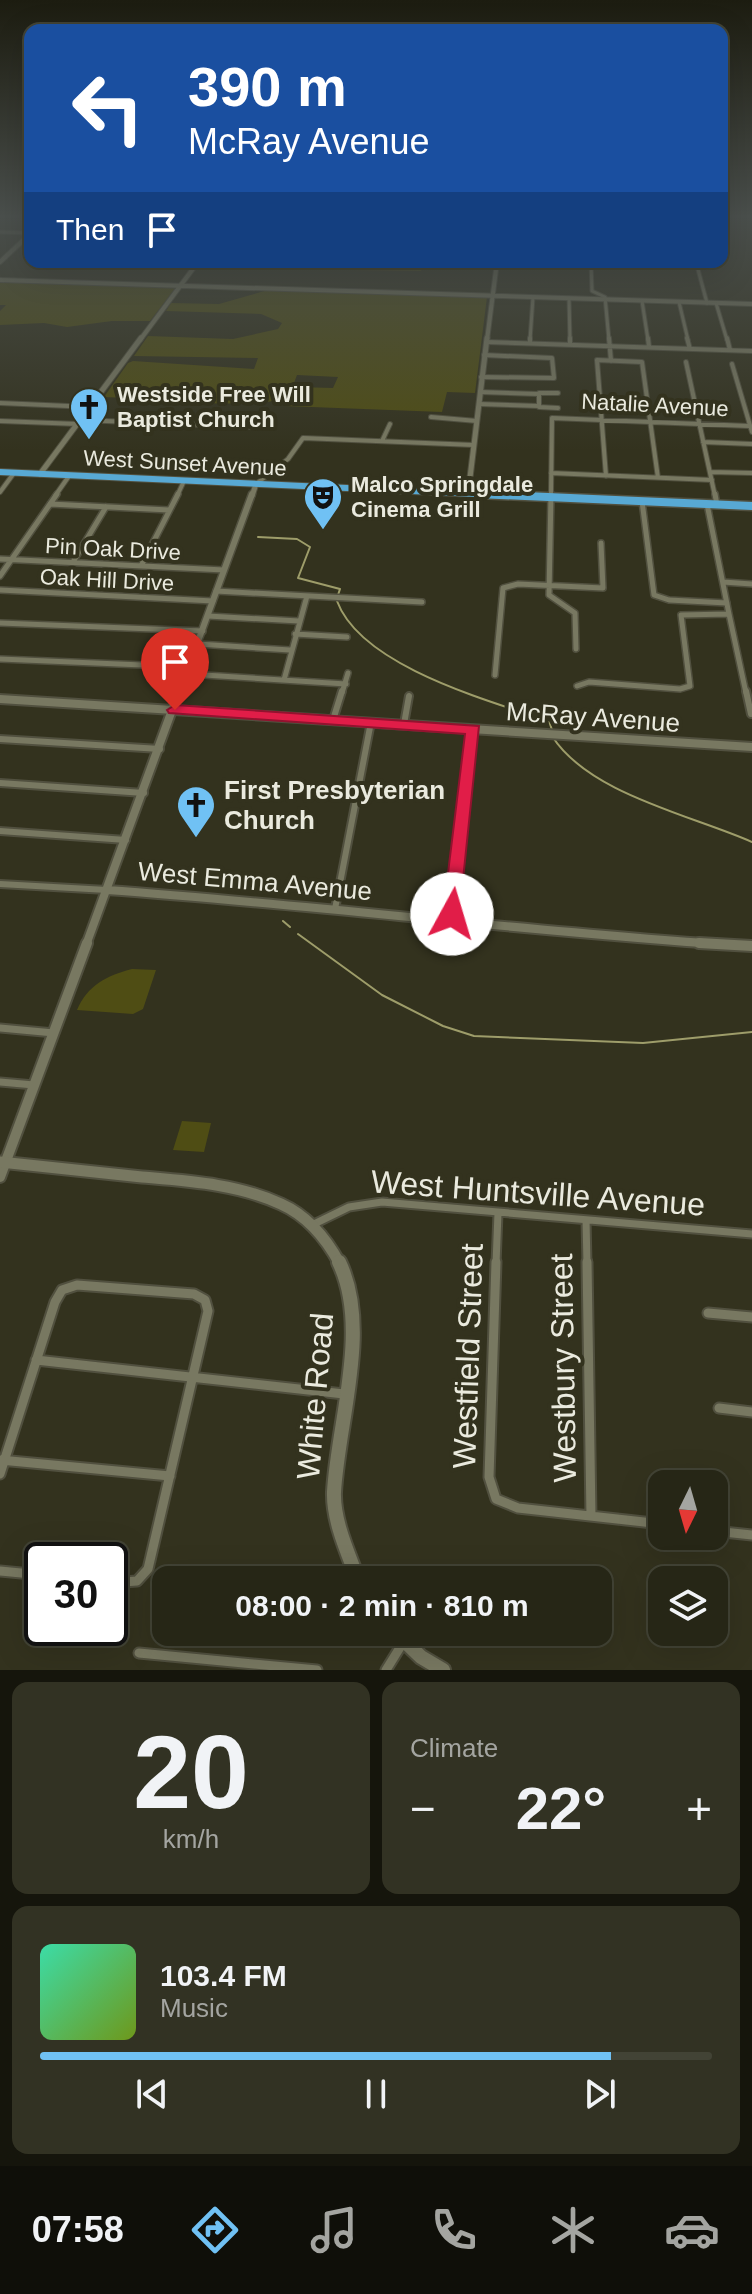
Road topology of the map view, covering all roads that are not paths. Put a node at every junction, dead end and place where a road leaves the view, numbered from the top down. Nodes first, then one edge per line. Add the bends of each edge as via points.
1 (174, 295) edge
2 (462, 295) edge
3 (598, 295) edge
4 (705, 295) edge
5 (492, 296) junction
6 (533, 297) junction
7 (569, 298) junction
8 (605, 300) junction
9 (642, 301) junction
10 (679, 302) junction
11 (707, 303) junction
12 (716, 303) junction
13 (752, 304) edge
14 (487, 342) junction
15 (530, 343) junction
16 (570, 345) junction
17 (610, 346) junction
18 (649, 347) junction
19 (690, 349) junction
20 (730, 350) junction
21 (752, 351) edge
22 (484, 355) junction
23 (611, 361) junction
24 (686, 362) dead end
25 (732, 364) dead end
26 (481, 377) junction
27 (480, 392) junction
28 (558, 393) dead end
29 (539, 394) junction
30 (0, 403) edge
31 (479, 404) junction
32 (539, 406) junction
33 (91, 407) junction
34 (558, 408) dead end
35 (431, 417) dead end
36 (601, 419) junction
37 (0, 421) edge
38 (477, 421) junction
39 (80, 422) junction
40 (650, 422) junction
41 (390, 424) dead end
42 (699, 424) junction
43 (749, 426) junction
44 (253, 427) dead end
45 (752, 432) edge
46 (382, 441) junction
47 (703, 442) junction
48 (752, 444) edge
49 (474, 445) junction
50 (0, 472) edge
51 (710, 472) junction
52 (14, 473) junction
53 (551, 473) junction
54 (752, 473) edge
55 (40, 474) junction
56 (69, 476) junction
57 (606, 476) junction
58 (658, 478) junction
59 (712, 480) junction
60 (184, 481) junction
61 (256, 484) junction
62 (0, 492) edge
63 (468, 494) junction
64 (551, 497) junction
65 (642, 501) junction
66 (50, 504) junction
67 (707, 504) junction
68 (717, 505) junction
69 (752, 506) edge
70 (106, 507) junction
71 (169, 510) junction
72 (601, 543) dead end
73 (0, 559) edge
74 (11, 560) junction
75 (73, 562) junction
76 (141, 566) junction
77 (224, 570) junction
78 (0, 576) edge
79 (723, 582) junction
80 (752, 584) edge
81 (549, 586) junction
82 (0, 590) edge
83 (216, 591) junction
84 (307, 596) junction
85 (213, 601) junction
86 (422, 602) dead end
87 (727, 603) junction
88 (729, 614) junction
89 (208, 616) junction
90 (299, 621) junction
91 (0, 623) edge
92 (203, 631) junction
93 (295, 634) junction
94 (347, 637) dead end
95 (198, 644) junction
96 (576, 649) dead end
97 (290, 650) junction
98 (0, 659) edge
99 (189, 671) junction
100 (348, 673) dead end
101 (495, 675) dead end
102 (284, 680) junction
103 (346, 684) junction
104 (577, 686) dead end
105 (409, 696) dead end
106 (0, 699) edge
107 (175, 710) junction
108 (751, 714) edge
109 (333, 720) junction
110 (371, 722) junction
111 (404, 724) junction
112 (473, 729) junction
113 (0, 739) edge
114 (752, 747) edge
115 (160, 750) junction
116 (0, 783) edge
117 (144, 793) junction
118 (0, 831) edge
119 (126, 840) junction
120 (0, 884) edge
121 (107, 890) junction
122 (335, 909) junction
123 (452, 914) dead end
124 (752, 946) edge
125 (0, 1028) edge
126 (54, 1033) junction
127 (0, 1082) edge
128 (34, 1085) junction
129 (3, 1163) edge
130 (0, 1177) edge
131 (498, 1213) junction
132 (586, 1220) junction
133 (312, 1225) junction
134 (752, 1234) edge
135 (708, 1313) dead end
136 (752, 1317) edge
137 (36, 1360) junction
138 (193, 1376) junction
139 (344, 1394) junction
140 (719, 1408) dead end
141 (752, 1412) edge
142 (2, 1460) edge
143 (0, 1474) edge
144 (170, 1476) junction
145 (591, 1516) junction
146 (648, 1522) edge
147 (728, 1532) edge
148 (752, 1535) edge
149 (353, 1566) edge
150 (0, 1571) edge
151 (24, 1573) edge
152 (128, 1581) edge
153 (396, 1646) edge
154 (412, 1646) edge
155 (139, 1653) dead end
156 (317, 1670) edge
157 (386, 1670) edge
158 (443, 1670) edge

1 - 33 street
2 - 5 street
3 - 8 street
4 - 11 street
5 - 6 street
5 - 14 street
6 - 7 street
6 - 15 street
7 - 8 street
7 - 16 street
8 - 9 street
8 - 17 street
9 - 10 street
9 - 18 street
10 - 11 street
10 - 19 street
11 - 12 street
12 - 13 street
12 - 20 street
14 - 15 street
14 - 22 street
15 - 16 street
16 - 17 street
17 - 18 street
17 - 23 street
18 - 19 street
19 - 20 street
20 - 21 street
22 - 26 street
22 - 26 street via 552,358 554,378
23 - 36 street via 597,360
23 - 40 street via 642,362
24 - 42 street
25 - 43 street
26 - 27 street
27 - 29 street
27 - 31 street
28 - 29 street
29 - 32 street
30 - 33 street
31 - 32 street
31 - 38 street
32 - 34 street
33 - 39 street
35 - 38 street
36 - 40 street, Natalie Avenue
36 - 53 street, Natalie Avenue via 553,418
36 - 57 street
37 - 39 street
38 - 49 street
39 - 44 street
39 - 55 street
40 - 42 street, Natalie Avenue
40 - 58 street
41 - 46 street
42 - 43 street, Natalie Avenue
42 - 47 street
43 - 45 street, Natalie Avenue
46 - 49 street
46 - 61 street via 300,439 289,458 265,471
47 - 48 street
47 - 51 street
49 - 63 street
50 - 52 highway, West Sunset Avenue
51 - 54 street
51 - 59 street
52 - 55 highway, West Sunset Avenue
52 - 62 street
53 - 57 street
53 - 64 street
55 - 56 highway, West Sunset Avenue
56 - 60 highway, West Sunset Avenue
56 - 66 street
57 - 58 street
58 - 59 street
59 - 68 street
60 - 61 highway, West Sunset Avenue
60 - 71 street
61 - 63 highway, West Sunset Avenue
61 - 77 street
63 - 64 highway, West Sunset Avenue
64 - 65 highway, West Sunset Avenue
64 - 81 street
65 - 67 highway, West Sunset Avenue
65 - 87 street via 654,595
66 - 70 street
66 - 74 street
67 - 68 highway, West Sunset Avenue
67 - 79 street
68 - 69 highway, West Sunset Avenue
70 - 71 street
70 - 75 street
71 - 76 street
72 - 81 street via 603,588
73 - 74 street, Pin Oak Drive
74 - 75 street, Pin Oak Drive
74 - 78 street
75 - 76 street, Pin Oak Drive
76 - 77 street, Pin Oak Drive
77 - 83 street
79 - 80 street
79 - 87 street
81 - 96 street via 549,595 576,616
81 - 101 street via 503,588
82 - 85 street, Oak Hill Drive
83 - 84 street
83 - 85 street
84 - 86 street
84 - 90 street
85 - 89 street
87 - 88 street
88 - 104 street via 681,615 687,688 589,682
88 - 108 street
89 - 90 street
89 - 92 street
90 - 93 street
91 - 92 street
92 - 95 street
93 - 94 street
93 - 97 street
95 - 97 street
95 - 99 street
97 - 102 street
98 - 99 street
99 - 102 street
99 - 107 street
100 - 103 street
102 - 103 street
103 - 109 street
105 - 111 street
106 - 107 street, McRay Avenue
107 - 109 street, McRay Avenue
107 - 115 street
109 - 110 street, McRay Avenue
110 - 111 street, McRay Avenue
110 - 122 street
111 - 112 street, McRay Avenue
112 - 114 street, McRay Avenue
112 - 123 street
113 - 115 street
115 - 117 street
116 - 117 street
117 - 119 street
118 - 119 street
119 - 121 street
120 - 121 street, West Emma Avenue
121 - 122 street, West Emma Avenue
121 - 126 street
122 - 124 street, West Emma Avenue
125 - 126 street
126 - 128 street
127 - 128 street
128 - 129 street
129 - 130 street
129 - 133 main road via 246,1189 273,1198
131 - 132 street, West Huntsville Avenue
131 - 133 street, West Huntsville Avenue via 382,1202 349,1207
131 - 145 street, Westfield Street via 489,1477 496,1499 518,1508
132 - 134 street, West Huntsville Avenue
132 - 145 street, Westbury Street
133 - 139 main road, White Road via 342,1261 351,1288 354,1316
135 - 136 street
137 - 138 street
137 - 138 street via 62,1290 77,1285 194,1294 205,1300 208,1311
137 - 142 street
138 - 139 street
138 - 144 street
139 - 149 main road, White Road via 334,1495
140 - 141 street
142 - 143 street
142 - 144 street
144 - 152 street via 148,1569 141,1580
145 - 146 street
147 - 148 street
150 - 151 street
153 - 157 street
154 - 158 main road
155 - 156 street

